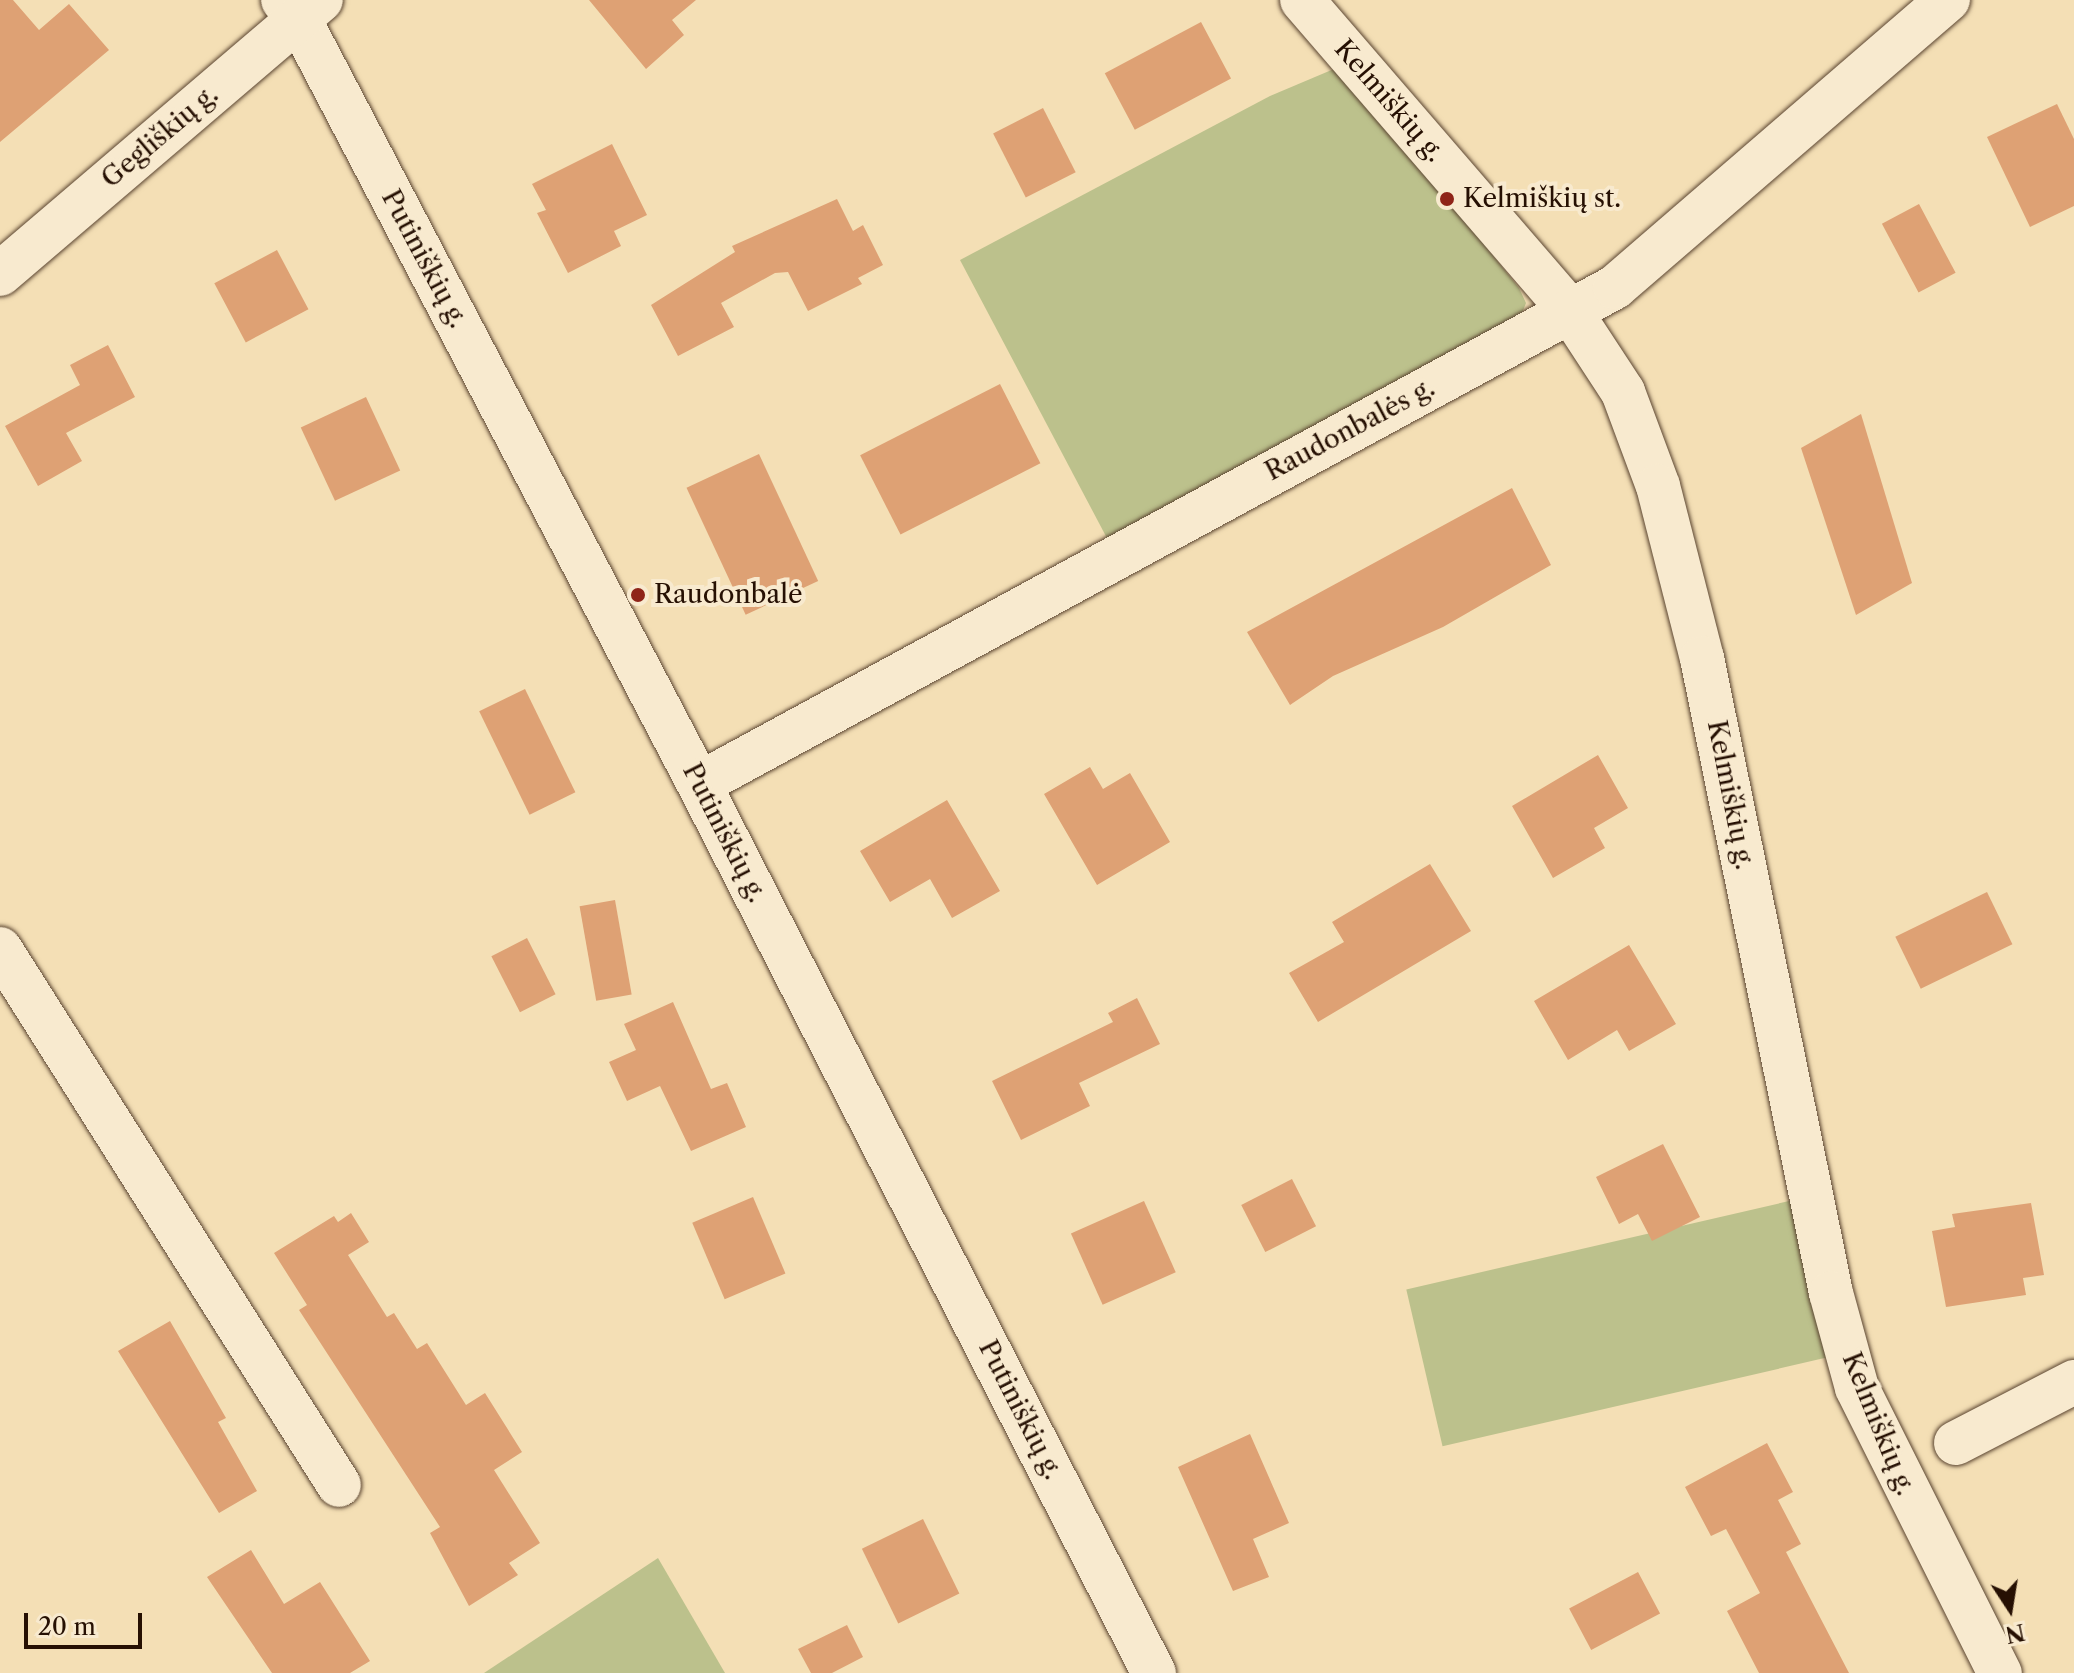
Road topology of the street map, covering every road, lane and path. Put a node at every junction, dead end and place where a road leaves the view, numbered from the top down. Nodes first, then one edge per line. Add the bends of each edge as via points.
1 (1302, 0) edge
2 (1948, 0) edge
3 (301, 6) edge
4 (0, 274) edge
5 (1570, 311) junction
6 (699, 784) junction
7 (0, 949) edge
8 (2074, 1382) edge
9 (1956, 1443) dead end
10 (339, 1485) dead end
11 (1154, 1673) edge
12 (2000, 1673) edge

1 - 5 street, Kelmiškių g.
2 - 5 street, Raudonbalės g. via 1639,269
3 - 4 street, Gegliškių g.
3 - 6 street, Putiniškių g.
5 - 6 street, Raudonbalės g.
5 - 12 street, Kelmiškių g. via 1623,392 1658,486 1702,658 1831,1293 1857,1388
6 - 11 street, Putiniškių g.
7 - 10 street
8 - 9 street

